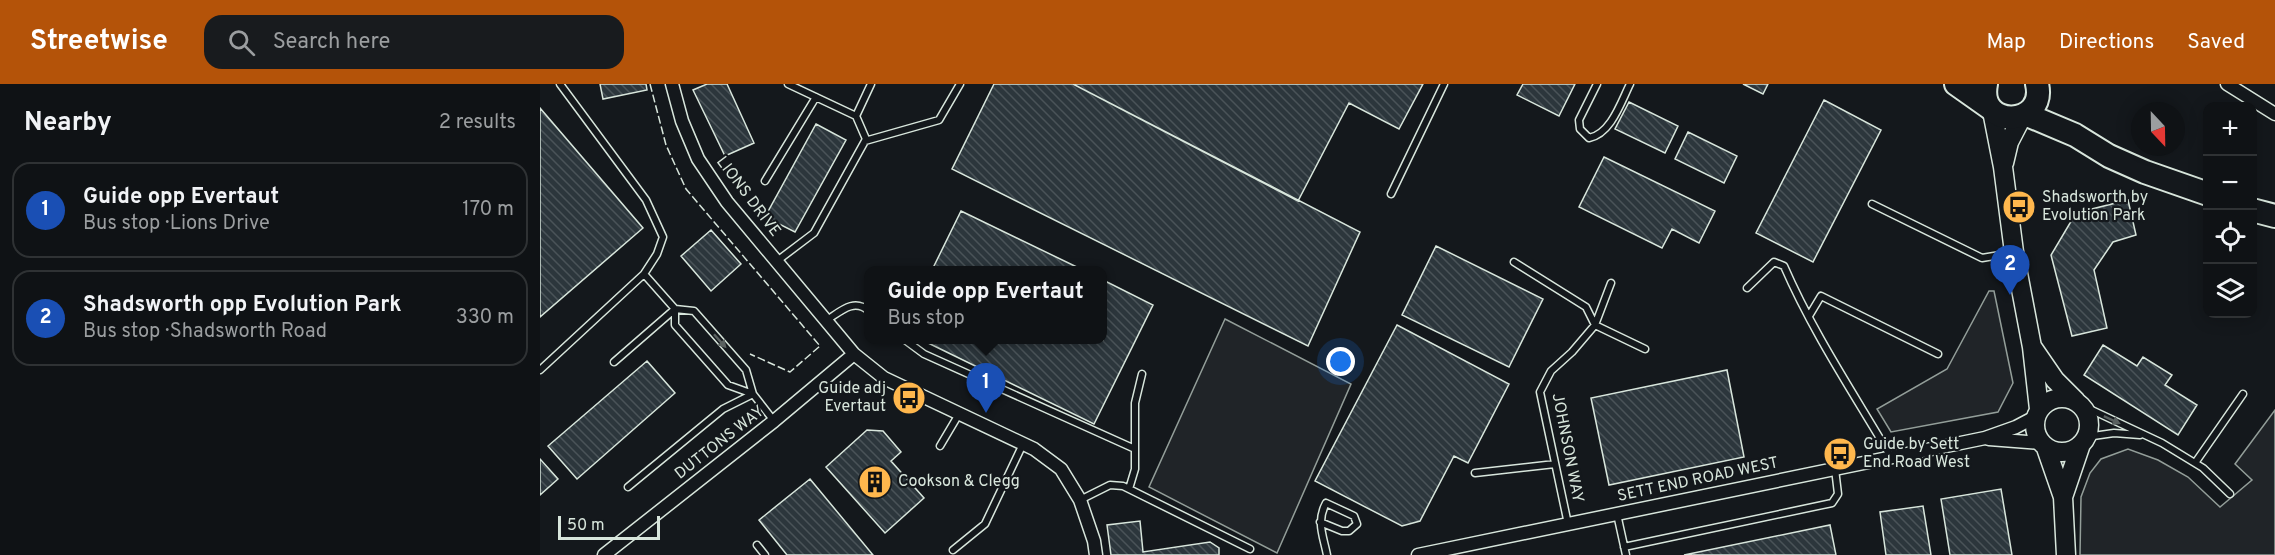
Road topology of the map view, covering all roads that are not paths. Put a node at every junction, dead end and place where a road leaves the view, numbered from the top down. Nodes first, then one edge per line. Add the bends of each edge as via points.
1 (560, 84) edge
2 (672, 84) edge
3 (788, 84) edge
4 (871, 84) edge
5 (960, 84) edge
6 (1444, 84) edge
7 (1597, 84) edge
8 (1630, 84) edge
9 (1956, 84) edge
10 (1986, 84) edge
11 (2038, 84) edge
12 (2227, 84) edge
13 (816, 97) junction
14 (1991, 109) junction
15 (2275, 114) edge
16 (2024, 115) junction
17 (856, 116) junction
18 (2075, 135) junction
19 (864, 141) junction
20 (2003, 168) junction
21 (765, 181) dead end
22 (2203, 192) edge
23 (1391, 194) dead end
24 (1872, 204) dead end
25 (2257, 211) edge
26 (2275, 216) edge
27 (2014, 252) junction
28 (776, 262) junction
29 (1514, 262) dead end
30 (644, 274) junction
31 (1611, 283) dead end
32 (1747, 288) dead end
33 (864, 308) edge
34 (675, 309) junction
35 (1809, 316) junction
36 (827, 320) junction
37 (1595, 325) junction
38 (911, 344) edge
39 (2032, 347) junction
40 (1645, 349) dead end
41 (854, 354) junction
42 (1938, 354) dead end
43 (614, 362) dead end
44 (540, 370) edge
45 (1142, 374) dead end
46 (753, 394) junction
47 (2243, 394) dead end
48 (2079, 404) junction
49 (2037, 413) junction
50 (959, 414) junction
51 (774, 420) junction
52 (2144, 435) junction
53 (1985, 438) junction
54 (2084, 440) junction
55 (1023, 444) junction
56 (940, 446) dead end
57 (2044, 446) junction
58 (1135, 449) junction
59 (1892, 457) junction
60 (2194, 463) junction
61 (1555, 464) junction
62 (1835, 469) junction
63 (1475, 473) dead end
64 (628, 487) dead end
65 (1130, 489) junction
66 (2230, 494) dead end
67 (2063, 497) junction
68 (1080, 500) junction
69 (1617, 514) junction
70 (1320, 522) junction
71 (1568, 524) junction
72 (758, 545) dead end
73 (1624, 547) junction
74 (1250, 549) dead end
75 (953, 550) dead end
76 (604, 555) edge
77 (765, 555) edge
78 (1096, 555) edge
79 (1327, 555) edge
80 (1418, 555) edge
81 (1626, 555) edge
82 (2066, 555) edge

1 - 30 lane via 646,200 663,237
2 - 28 street, LIONS DRIVE via 698,159
3 - 13 lane
4 - 17 lane
5 - 19 lane via 939,120
6 - 23 lane
7 - 8 lane via 1579,120 1580,129 1589,138 1598,136 1610,123
9 - 14 highway
10 - 14 highway via 1984,94
11 - 16 highway via 2035,104
11 - 18 highway
12 - 15 street
13 - 17 lane
13 - 21 lane
14 - 16 highway via 2007,118
14 - 20 main road
16 - 18 highway
16 - 20 main road via 2009,142
17 - 19 lane
18 - 22 highway via 2109,156
19 - 28 lane, LIONS DRIVE via 814,233
20 - 27 main road
24 - 27 lane via 1982,258
25 - 26 highway
27 - 39 main road
28 - 36 street, LIONS DRIVE
29 - 37 lane via 1586,307
30 - 34 lane
30 - 44 lane
31 - 37 lane, JOHNSON WAY
32 - 35 lane via 1774,262 1784,266
33 - 36 lane via 851,304
34 - 43 lane
34 - 46 lane via 675,325 728,385
34 -> 46 lane via 694,311 746,370
35 - 42 lane via 1821,296
35 - 59 lane
36 - 41 street, LIONS DRIVE
37 - 40 lane
37 - 61 lane, JOHNSON WAY via 1551,371 1540,392
38 - 58 lane via 924,354
39 - 48 main road via 2055,380
39 - 49 main road
41 - 50 street, LIONS DRIVE via 884,378
41 - 51 street, DUTTONS WAY
45 - 58 lane via 1135,403
46 - 51 lane
46 - 64 lane via 723,409
47 - 60 lane
48 - 49 main road via 2060,397 2045,403
48 -> 52 lane
48 - 54 main road via 2089,420
49 - 53 street, SETT END ROAD WEST via 2016,427
49 - 57 main road via 2034,426
50 - 55 street, LIONS DRIVE
50 - 56 lane
51 - 76 street, DUTTONS WAY
52 - 54 lane via 2114,433
52 - 60 lane
53 - 57 street, SETT END ROAD WEST
53 - 59 street, SETT END ROAD WEST
54 - 57 main road via 2064,452
54 - 67 main road
55 - 68 street, LIONS DRIVE via 1061,469
55 - 75 lane via 985,524
57 - 67 main road
58 - 65 lane
59 - 62 street, SETT END ROAD WEST
60 - 66 lane
61 - 63 lane
61 - 71 lane, JOHNSON WAY
62 - 69 street, SETT END ROAD WEST
62 - 73 lane via 1838,494 1832,503
65 - 68 lane via 1110,485
65 - 74 lane
67 - 82 main road
68 - 78 street, LIONS DRIVE
69 - 71 street, SETT END ROAD WEST
69 - 73 lane
70 - 70 lane via 1326,503 1354,516 1357,524 1342,531
70 - 79 lane
71 - 80 street, SETT END ROAD WEST
72 - 77 lane
73 - 81 lane

